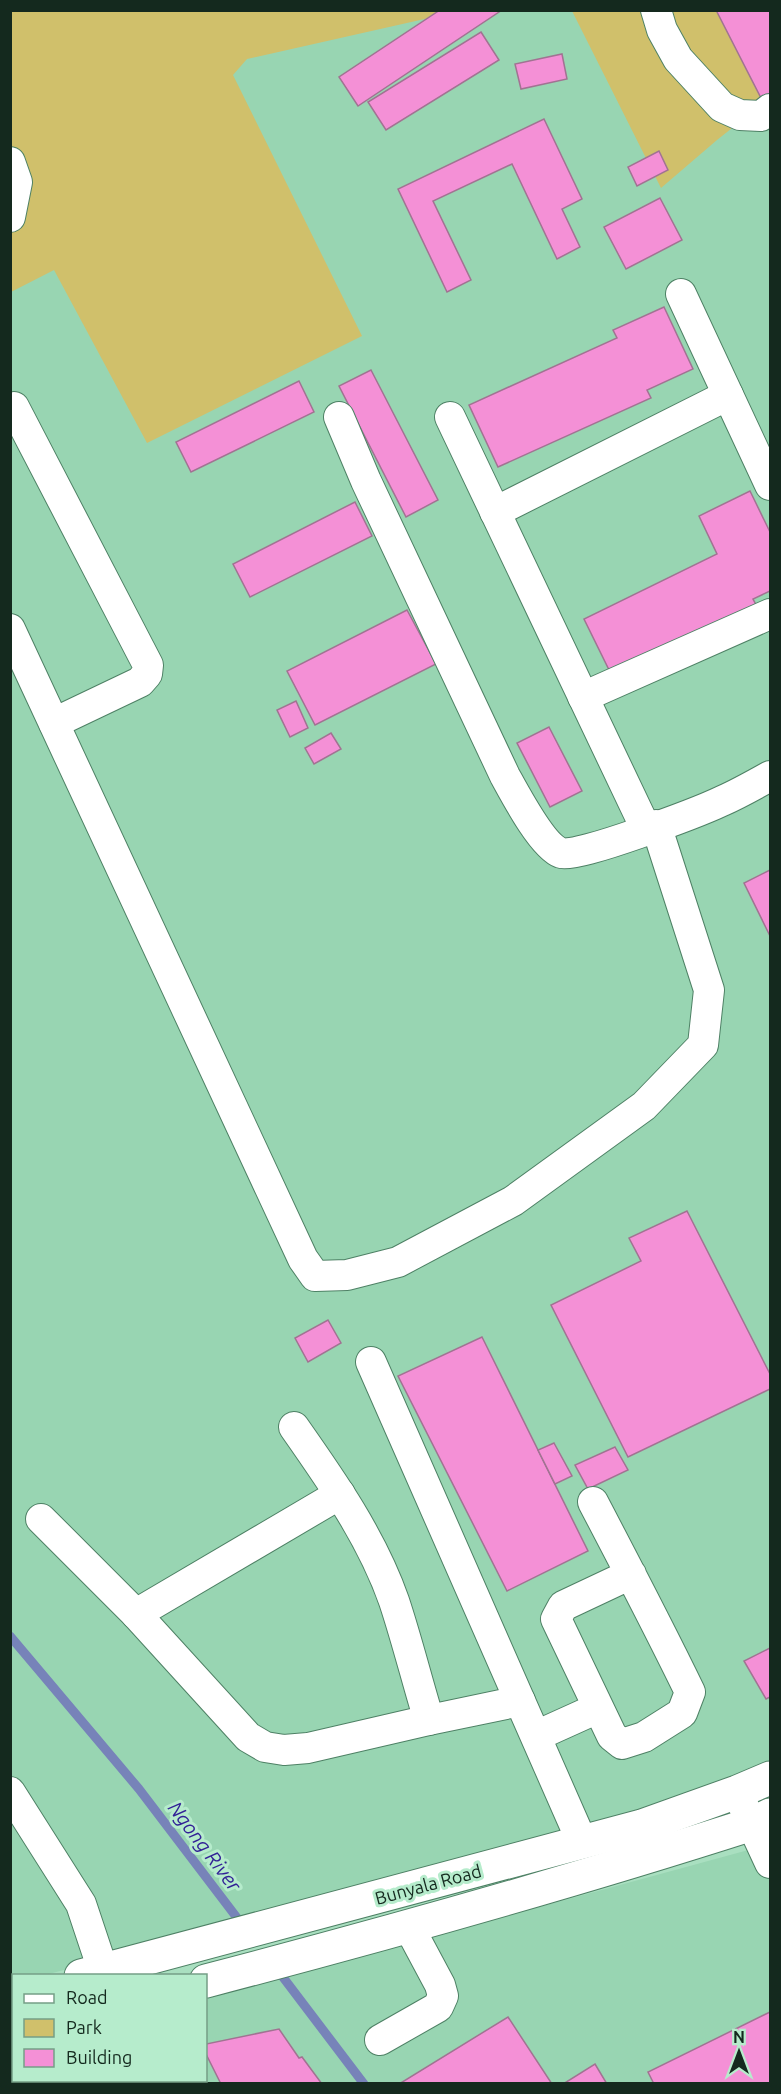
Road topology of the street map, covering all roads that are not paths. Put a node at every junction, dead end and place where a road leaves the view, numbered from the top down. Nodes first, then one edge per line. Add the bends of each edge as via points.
1 (656, 10) edge
2 (771, 110) edge
3 (10, 162) edge
4 (10, 218) edge
5 (681, 294) dead end
6 (728, 395) junction
7 (14, 407) dead end
8 (339, 417) dead end
9 (450, 417) dead end
10 (771, 485) edge
11 (495, 512) junction
12 (771, 614) edge
13 (10, 629) edge
14 (583, 697) junction
15 (54, 723) junction
16 (771, 776) edge
17 (651, 827) junction
18 (371, 1362) dead end
19 (294, 1427) dead end
20 (340, 1494) junction
21 (593, 1502) dead end
22 (41, 1519) dead end
23 (631, 1574) junction
24 (136, 1614) junction
25 (520, 1701) junction
26 (598, 1708) junction
27 (429, 1720) junction
28 (536, 1736) junction
29 (771, 1778) edge
30 (10, 1792) edge
31 (737, 1792) junction
32 (761, 1820) edge
33 (582, 1842) junction
34 (771, 1863) edge
35 (409, 1927) junction
36 (92, 1973) edge
37 (207, 1981) edge
38 (380, 2040) dead end

1 - 2 lane via 678,59 722,107 740,115 760,116
3 - 4 lane via 17,182
5 - 6 lane
6 - 10 lane
6 - 11 lane
7 - 15 lane via 148,664 147,674 140,682
8 - 17 lane via 454,670 505,776 532,822 550,845 561,853 572,854
9 - 11 lane
11 - 14 lane
12 - 14 lane
13 - 15 lane
14 - 17 lane
15 - 17 lane via 303,1259 315,1276 347,1275 398,1262 513,1201 644,1106 703,1045 709,990
16 - 17 lane via 720,802
18 - 25 lane
19 - 20 lane
20 - 24 lane
20 - 27 lane via 394,1600
21 - 23 lane
22 - 24 lane
23 - 26 lane via 563,1606 556,1619
23 - 26 lane via 690,1692 682,1713 644,1737 622,1744 612,1736
24 - 27 lane via 248,1737 265,1747 308,1748
25 - 27 lane
25 - 28 lane
26 - 28 lane
28 - 33 lane
29 - 31 main road, Bunyala Road
30 - 36 lane via 81,1904
31 - 32 lane
31 - 33 main road, Bunyala Road via 642,1826
32 - 34 lane
32 - 35 main road, Bunyala Road via 620,1866
33 - 36 main road, Bunyala Road
35 - 37 main road, Bunyala Road
35 - 38 lane via 443,1996 438,2007

